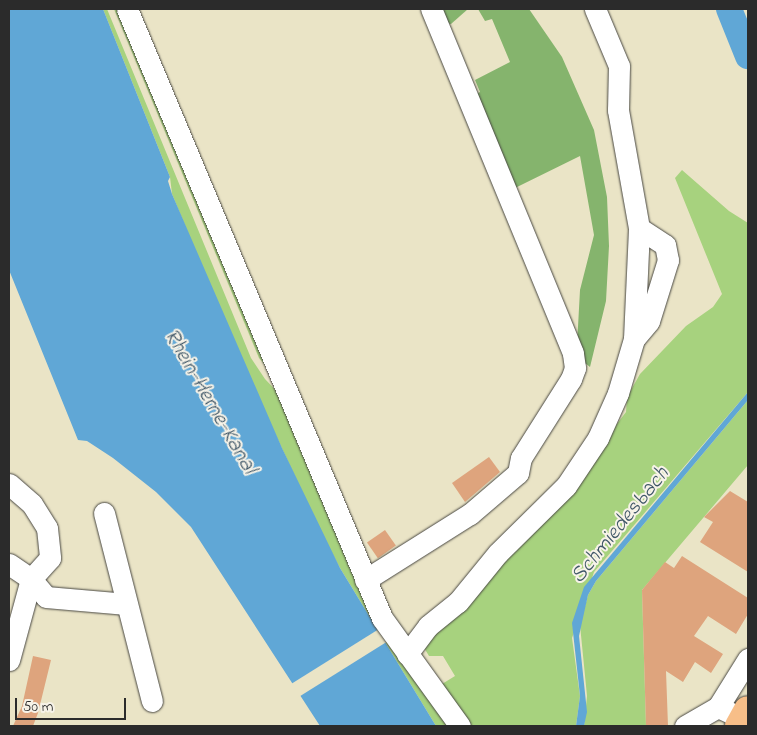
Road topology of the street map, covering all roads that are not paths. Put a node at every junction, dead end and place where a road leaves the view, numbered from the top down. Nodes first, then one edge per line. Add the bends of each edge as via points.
1 (126, 9) edge
2 (431, 9) edge
3 (595, 9) edge
4 (639, 228) junction
5 (634, 339) junction
6 (9, 484) edge
7 (104, 513) dead end
8 (9, 564) edge
9 (31, 579) junction
10 (365, 580) junction
11 (127, 604) junction
12 (406, 654) junction
13 (748, 659) edge
14 (9, 660) edge
15 (152, 700) dead end
16 (718, 707) junction
17 (744, 719) edge
18 (460, 726) edge
19 (685, 726) edge

1 - 10 lane
2 - 10 lane via 574,353 575,368 571,380 521,458 518,473 470,514
3 - 4 lane via 619,66 618,110
4 - 5 lane
4 - 5 lane via 665,244 668,260 649,321
5 - 12 lane via 618,392 598,438 566,486 498,553 458,602 428,626
6 - 9 lane via 32,504 47,528 50,558
7 - 11 lane
8 - 9 lane
9 - 11 lane via 46,597
9 - 14 lane
10 - 12 lane via 382,618
11 - 15 lane
12 - 18 lane
13 - 16 lane
16 - 17 lane
16 - 19 lane

